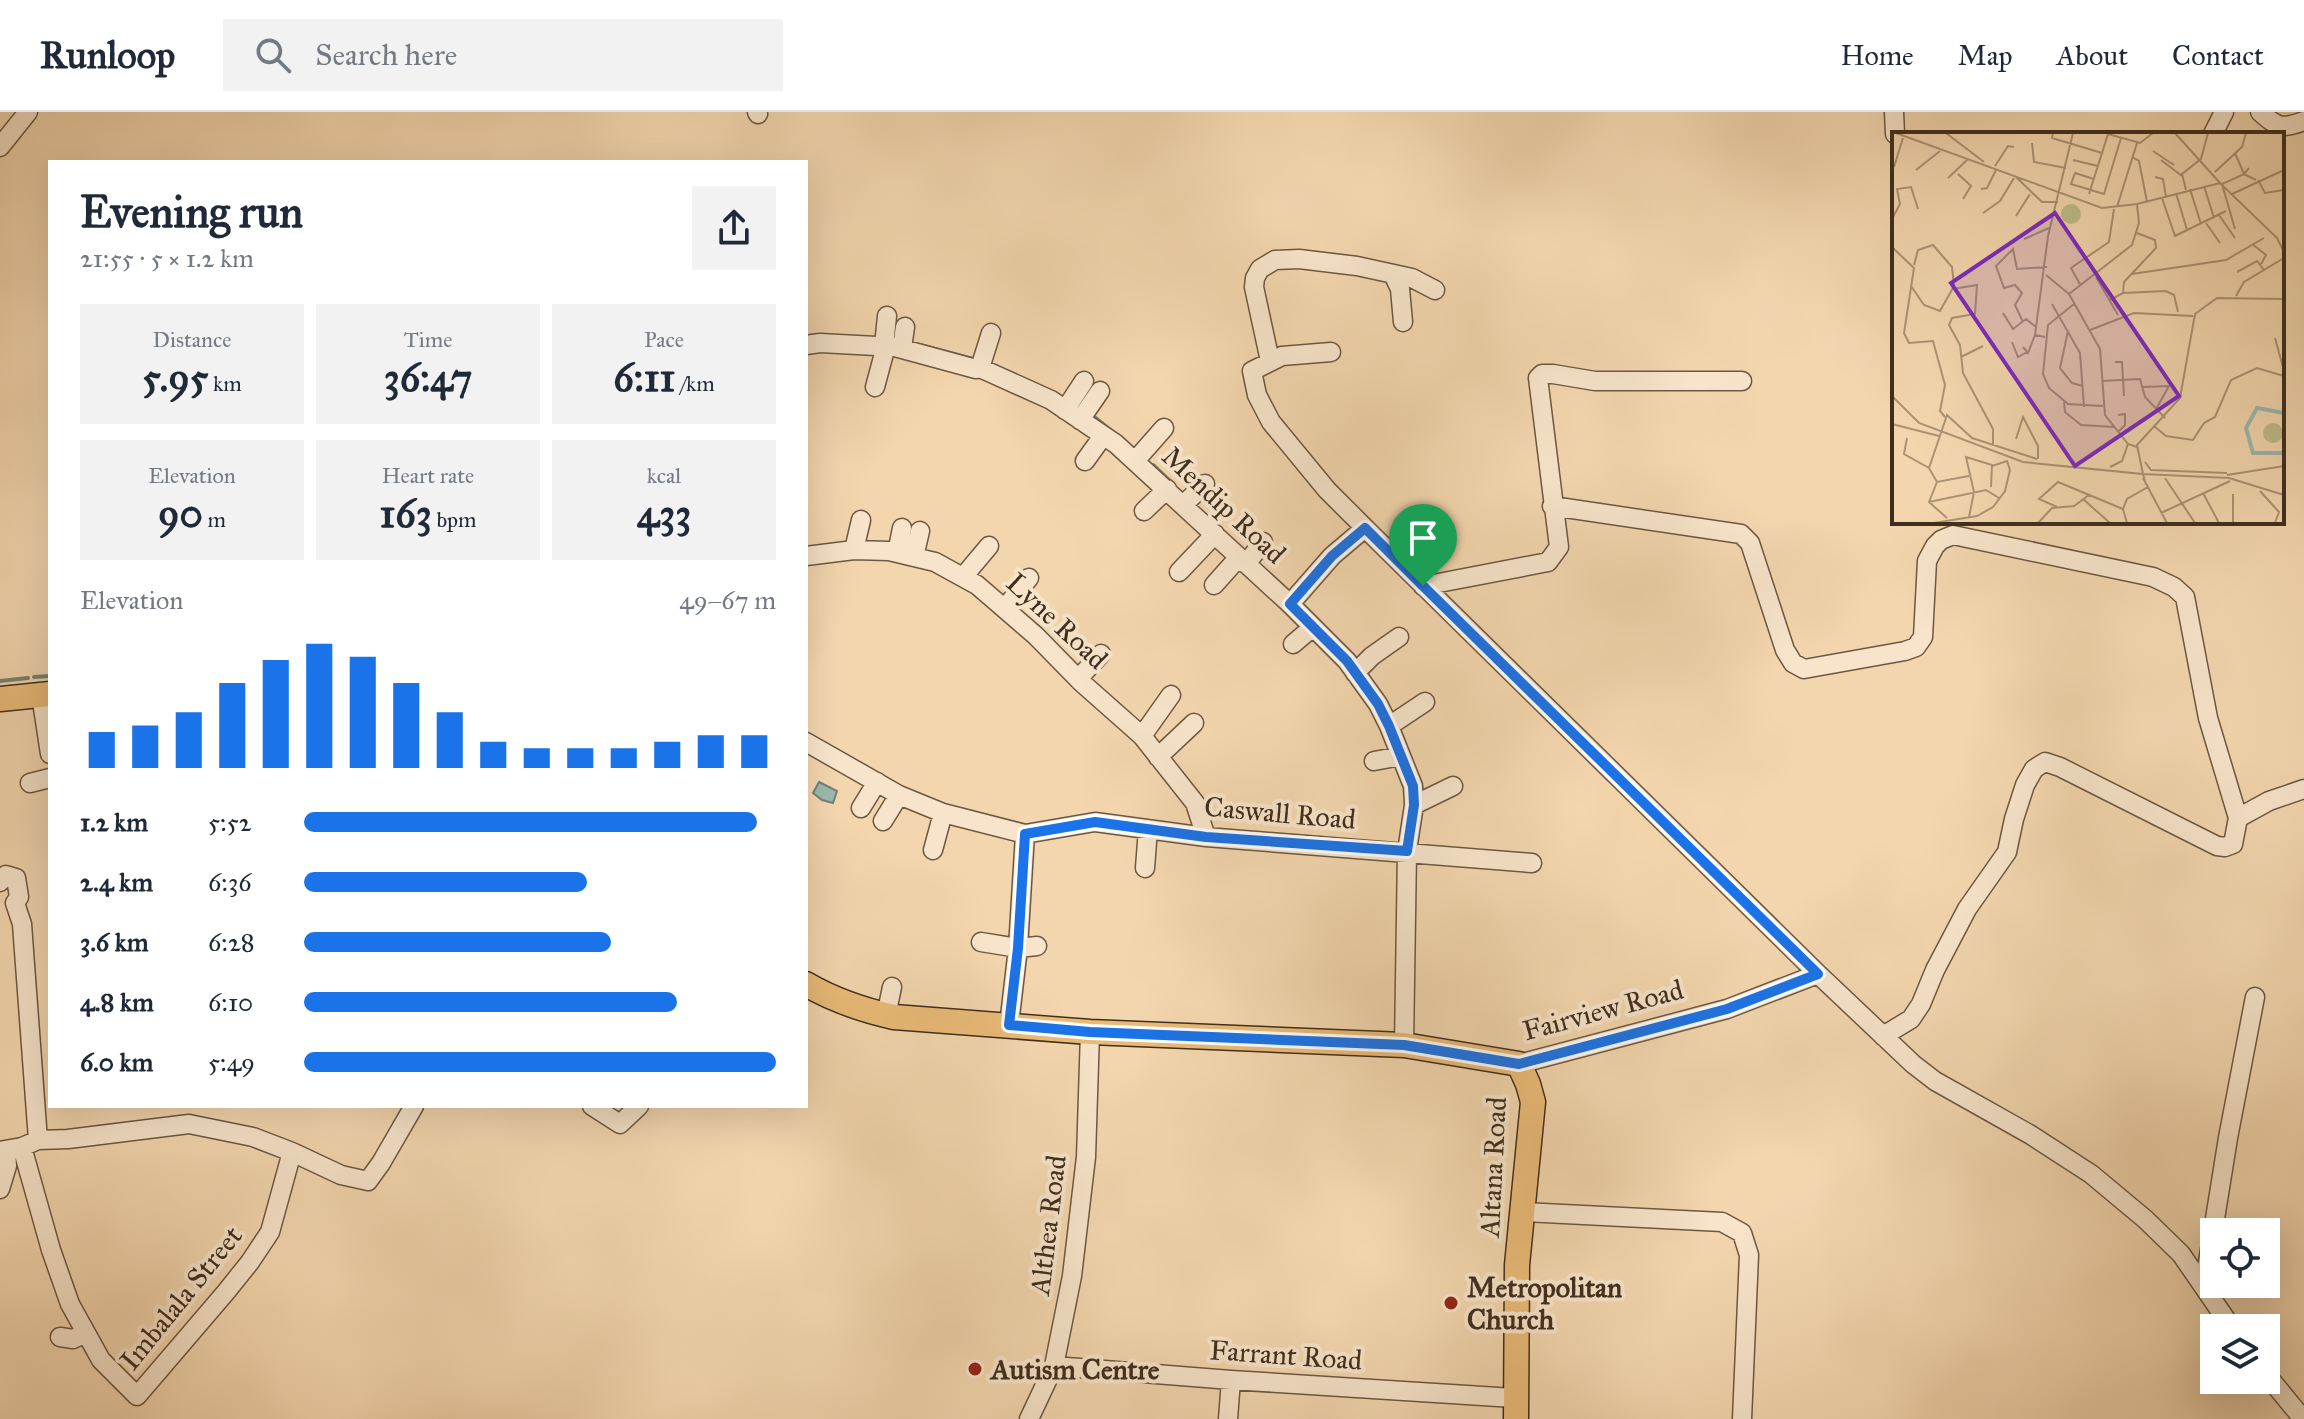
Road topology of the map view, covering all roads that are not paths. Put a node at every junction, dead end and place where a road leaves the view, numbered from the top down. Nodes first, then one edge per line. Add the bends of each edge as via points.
1 (28, 112) edge
2 (1894, 112) edge
3 (2224, 112) edge
4 (2260, 112) edge
5 (2304, 121) edge
6 (1895, 132) edge
7 (2214, 132) edge
8 (0, 147) edge
9 (1393, 274) junction
10 (1435, 290) dead end
11 (887, 316) dead end
12 (1403, 322) dead end
13 (905, 327) dead end
14 (991, 333) dead end
15 (808, 345) edge
16 (891, 347) junction
17 (1331, 352) dead end
18 (1270, 361) junction
19 (980, 368) junction
20 (1742, 381) dead end
21 (1092, 386) dead end
22 (875, 387) dead end
23 (1072, 415) junction
24 (1164, 428) dead end
25 (1103, 436) junction
26 (1085, 461) dead end
27 (1135, 461) junction
28 (1205, 484) dead end
29 (1167, 489) junction
30 (1183, 505) junction
31 (1552, 506) junction
32 (1144, 511) dead end
33 (861, 520) dead end
34 (1365, 528) junction
35 (911, 529) dead end
36 (1215, 534) junction
37 (1263, 542) dead end
38 (989, 546) dead end
39 (854, 550) junction
40 (906, 555) junction
41 (808, 556) edge
42 (1243, 561) junction
43 (1179, 572) dead end
44 (963, 577) junction
45 (1029, 578) dead end
46 (1214, 585) dead end
47 (1423, 586) junction
48 (1290, 604) junction
49 (1005, 608) junction
50 (1313, 627) junction
51 (1399, 637) dead end
52 (1293, 644) dead end
53 (1101, 654) dead end
54 (1355, 673) junction
55 (1078, 679) junction
56 (46, 695) edge
57 (1171, 695) dead end
58 (0, 699) edge
59 (1425, 702) dead end
60 (1194, 723) dead end
61 (48, 724) edge
62 (1389, 726) junction
63 (1142, 736) junction
64 (808, 743) edge
65 (1401, 756) junction
66 (1158, 757) junction
67 (1374, 761) dead end
68 (48, 778) edge
69 (877, 782) junction
70 (30, 783) dead end
71 (1453, 786) dead end
72 (2304, 789) edge
73 (899, 795) junction
74 (1414, 805) junction
75 (861, 808) dead end
76 (943, 813) junction
77 (2238, 818) junction
78 (883, 821) dead end
79 (1148, 829) junction
80 (1025, 834) junction
81 (1206, 837) junction
82 (933, 850) dead end
83 (1407, 851) junction
84 (1532, 863) dead end
85 (1145, 868) dead end
86 (0, 882) edge
87 (1042, 886) dead end
88 (1022, 891) junction
89 (6, 900) edge
90 (981, 942) dead end
91 (1028, 947) junction
92 (1818, 974) junction
93 (808, 985) edge
94 (892, 987) dead end
95 (2255, 997) dead end
96 (886, 1016) junction
97 (1009, 1025) junction
98 (1090, 1032) junction
99 (1883, 1036) junction
100 (1404, 1045) junction
101 (1519, 1064) junction
102 (42, 1087) edge
103 (413, 1108) edge
104 (595, 1108) edge
105 (637, 1108) edge
106 (188, 1115) edge
107 (16, 1147) edge
108 (292, 1152) junction
109 (0, 1189) edge
110 (1523, 1212) junction
111 (2215, 1218) edge
112 (2200, 1281) edge
113 (89, 1339) junction
114 (67, 1343) dead end
115 (1054, 1366) junction
116 (1231, 1380) junction
117 (2280, 1391) edge
118 (1515, 1408) edge
119 (1029, 1419) edge
120 (1228, 1419) edge
121 (1742, 1419) edge
122 (2303, 1419) edge

1 - 8 street
2 - 6 street
3 - 7 street
4 - 5 street via 2288,128
9 - 10 street
9 - 12 street
9 - 18 street via 1299,259 1275,260 1260,269 1254,287
11 - 16 street
13 - 16 street
14 - 19 street
15 - 16 street, Mendip Road
16 - 19 street, Mendip Road
16 - 22 street
17 - 18 street
18 - 34 street via 1252,371 1269,418
19 - 23 street, Mendip Road
20 - 31 street via 1595,381 1542,374 1538,378
21 - 23 street
23 - 25 street, Mendip Road
24 - 27 street
25 - 26 street
25 - 27 street, Mendip Road
27 - 29 street, Mendip Road
28 - 30 street
29 - 30 street, Mendip Road
29 - 32 street
30 - 36 street, Mendip Road
31 - 47 street via 1559,547 1548,562
31 - 77 street via 1741,534 1750,543 1785,650 1804,669 1916,647 1923,637 1927,561 1935,546 1953,535 2153,577 2185,597 2208,718
33 - 39 street
34 - 47 street
34 - 48 street
35 - 40 street
36 - 42 street, Mendip Road
36 - 43 street
37 - 42 street
38 - 44 street
39 - 40 street, Lyne Road
39 - 41 street, Lyne Road
40 - 44 street, Lyne Road
42 - 46 street
42 - 48 street, Mendip Road
44 - 49 street, Lyne Road
45 - 49 street
47 - 92 street
48 - 50 street, Mendip Road
49 - 55 street, Lyne Road
50 - 52 street
50 - 54 street, Mendip Road
51 - 54 street
53 - 55 street
54 - 62 street, Mendip Road
55 - 63 street, Lyne Road
56 - 58 main road
56 - 61 street
57 - 63 street
59 - 62 street
60 - 66 street
62 - 65 street, Mendip Road
63 - 66 street, Lyne Road
64 - 69 street
65 - 67 street
65 - 74 street, Mendip Road
66 - 81 street, Lyne Road via 1195,803
68 - 70 street
69 - 73 street
69 - 75 street
71 - 74 street
72 - 77 street
73 - 76 street
73 - 78 street
74 - 83 street, Mendip Road
76 - 80 street
76 - 82 street
77 - 99 street via 2233,844 2217,846 2045,762 2025,785 2007,852 1967,909 1921,1004 1911,1019
79 - 80 street, Caswall Road via 1095,822
79 - 81 street, Caswall Road
79 - 85 street
80 - 88 street
81 - 83 street, Caswall Road
83 - 84 street, Caswall Road
83 - 100 street, Mendip Road
86 - 89 street, Imbalala Street via 6,875 16,878 19,897
87 - 88 street
88 - 91 street
89 - 102 street, Imbalala Street via 22,924
90 - 91 street
91 - 97 street
92 - 99 street
92 - 101 street, Fairview Road via 1727,1009
93 - 96 main road, Fairview Road
94 - 96 street
95 - 111 street
96 - 97 main road, Fairview Road
97 - 98 main road, Fairview Road
98 - 100 main road, Fairview Road
98 - 115 street, Althea Road via 1086,1157 1072,1276
99 - 112 street via 1935,1081 2091,1174 2181,1254
100 - 101 main road, Fairview Road
101 - 110 main road, Altana Road via 1533,1102
102 - 107 street, Imbalala Street
103 - 108 street via 368,1181 341,1175
104 - 105 street via 620,1124
106 - 107 street
106 - 108 street
107 - 109 street
107 - 113 street, Imbalala Street via 70,1304
108 - 113 street, Imbalala Street via 270,1232 137,1396 101,1360
110 - 118 main road, Altana Road
110 - 121 street via 1722,1222 1742,1233 1749,1255
113 - 114 street
115 - 116 street, Farrant Road
115 - 119 street, Althea Road
116 - 118 street, Farrant Road
116 - 120 street
117 - 122 street

